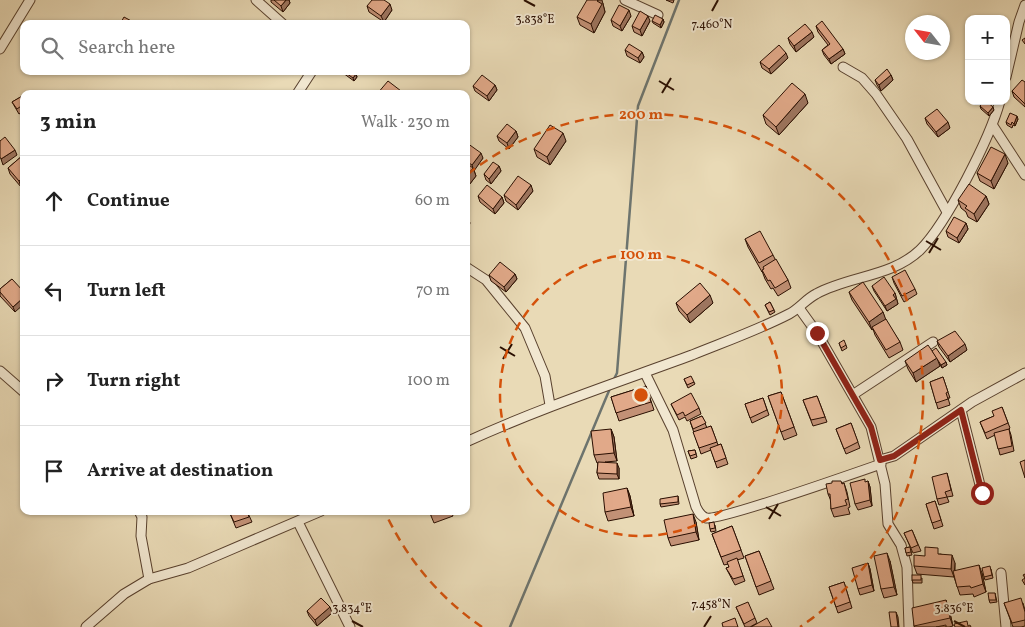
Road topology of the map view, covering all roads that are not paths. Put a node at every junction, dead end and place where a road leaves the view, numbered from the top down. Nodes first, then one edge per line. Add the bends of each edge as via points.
1 (30, 0) edge
2 (256, 0) edge
3 (625, 0) edge
4 (1025, 5) edge
5 (658, 15) edge
6 (278, 20) edge
7 (0, 49) edge
8 (1010, 60) edge
9 (843, 67) dead end
10 (309, 75) edge
11 (300, 90) edge
12 (999, 105) edge
13 (993, 126) junction
14 (1025, 174) edge
15 (947, 212) junction
16 (470, 270) edge
17 (799, 308) junction
18 (933, 342) dead end
19 (0, 371) edge
20 (645, 373) junction
21 (1025, 373) edge
22 (20, 388) edge
23 (854, 394) junction
24 (550, 405) junction
25 (961, 410) junction
26 (470, 440) edge
27 (880, 462) junction
28 (982, 493) dead end
29 (141, 515) edge
30 (313, 515) edge
31 (298, 522) junction
32 (1001, 573) dead end
33 (149, 579) junction
34 (332, 587) dead end
35 (86, 627) edge
36 (350, 627) edge
37 (908, 627) edge
38 (1006, 627) edge

1 - 7 street
2 - 6 street
3 - 5 street
4 - 8 street
9 - 15 street via 862,78 876,94 907,139
10 - 11 street
12 - 13 street
13 - 14 street
13 - 15 street
15 - 17 street via 919,251 901,263 815,294
16 - 24 street via 486,280 525,328 545,376
17 - 20 street via 751,332
17 - 23 street
18 - 23 street
19 - 22 street
20 - 24 street
20 - 27 street via 673,430 696,507 700,515 707,518
21 - 25 street
23 - 27 street via 871,427
24 - 26 street
25 - 27 street via 894,456
25 - 28 street
27 - 37 street via 888,524 901,546 907,567
29 - 33 street via 141,536
30 - 31 street
31 - 33 street via 188,568
31 - 34 street
31 - 36 street
32 - 38 street
33 - 35 street via 124,594

